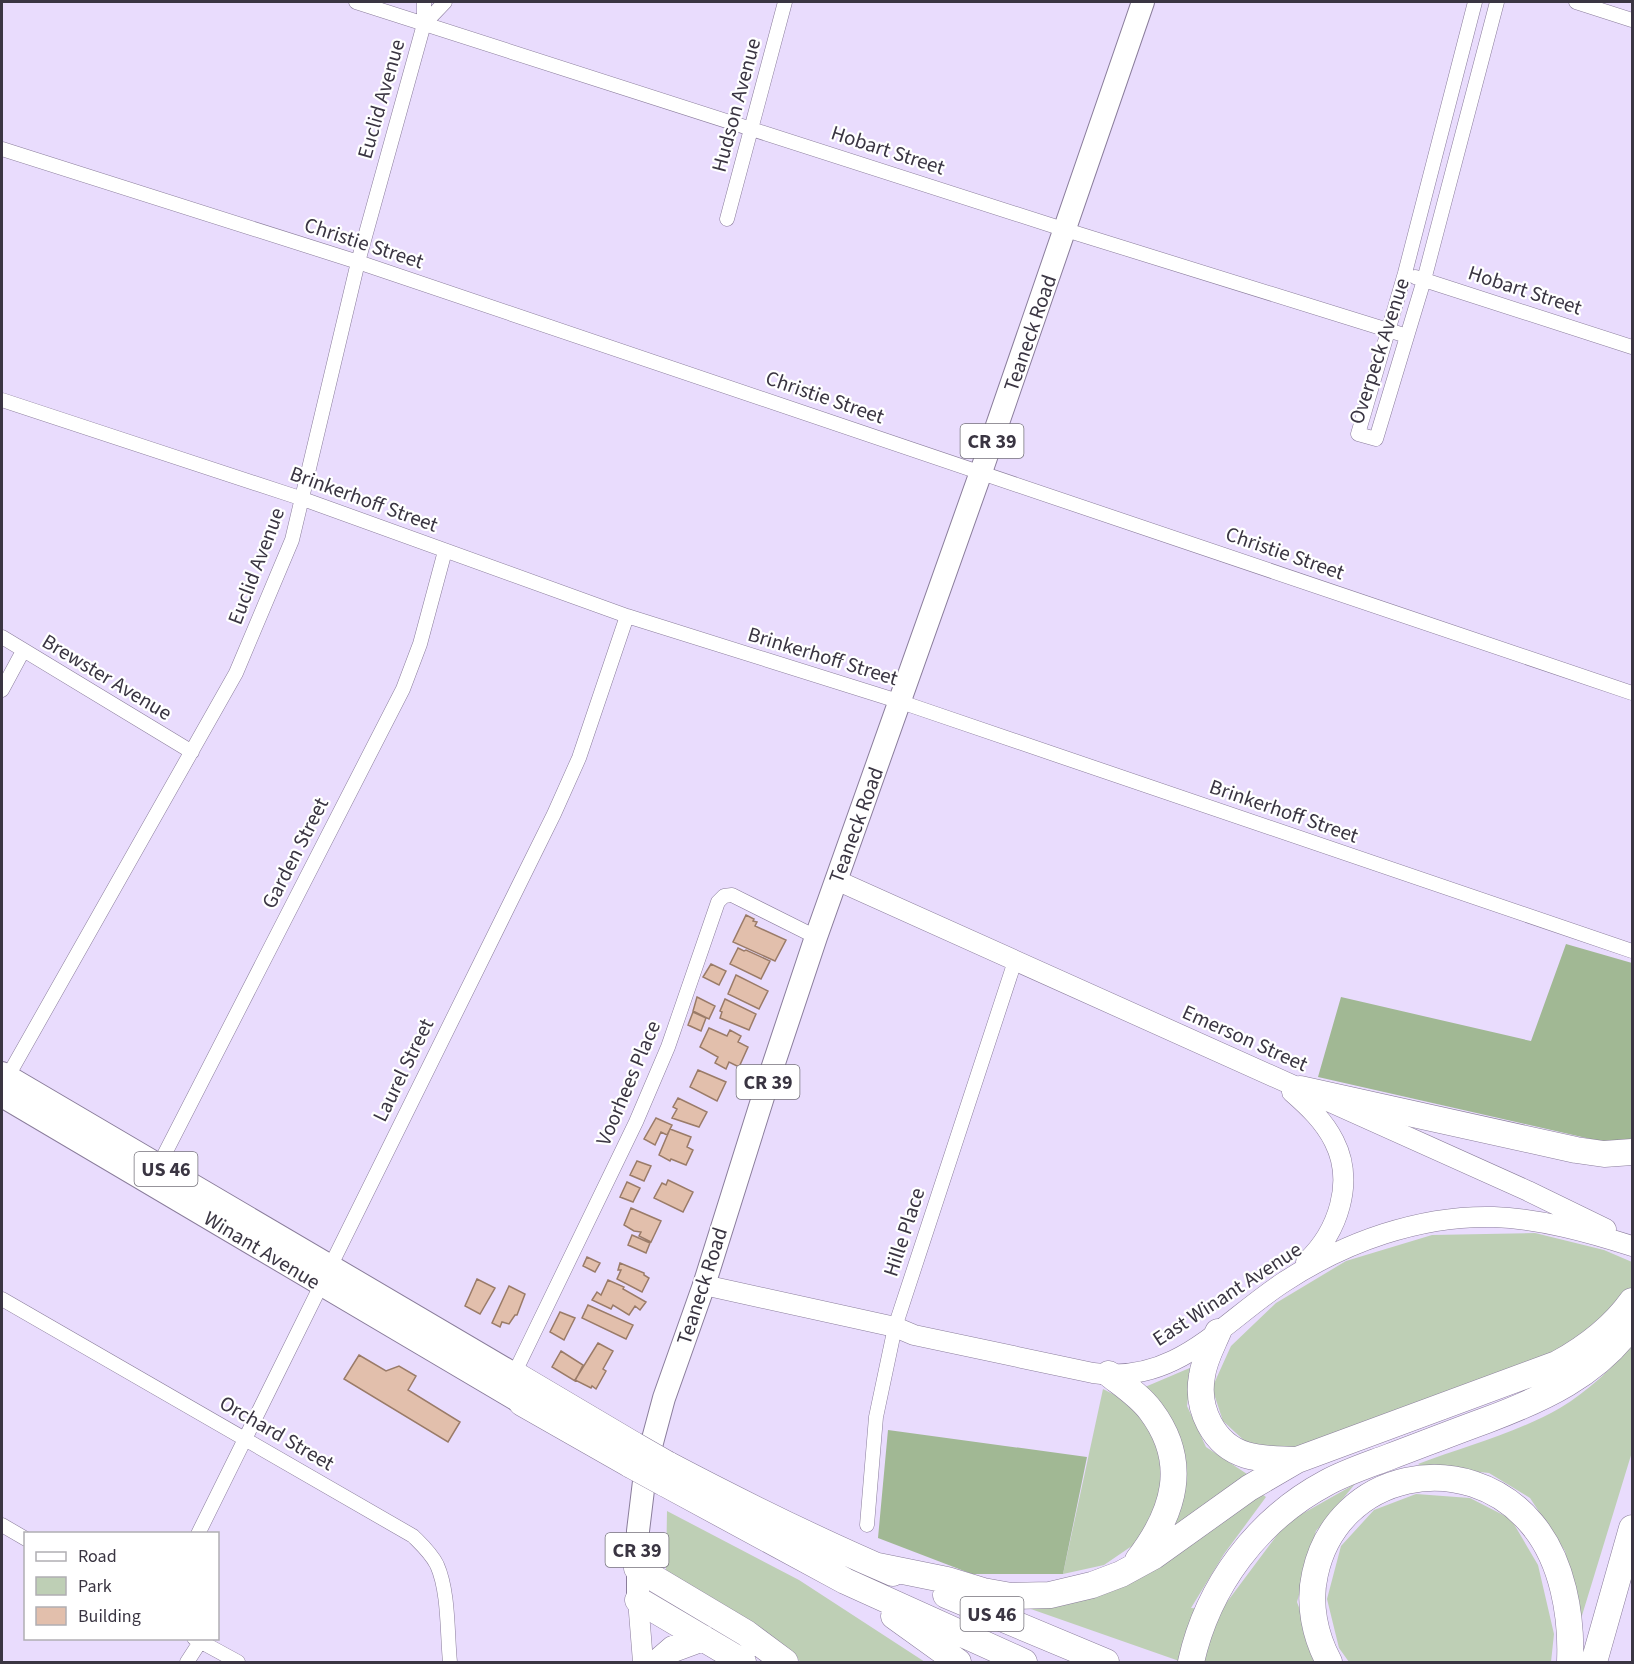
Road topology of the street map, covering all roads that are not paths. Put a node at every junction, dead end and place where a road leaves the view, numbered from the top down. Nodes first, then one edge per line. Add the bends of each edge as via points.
1 (356, 2) edge
2 (424, 2) edge
3 (445, 2) edge
4 (785, 2) edge
5 (1143, 2) edge
6 (1475, 2) edge
7 (1497, 2) edge
8 (1576, 2) edge
9 (1632, 20) edge
10 (424, 24) junction
11 (1452, 92) junction
12 (1472, 97) junction
13 (750, 127) junction
14 (2, 148) edge
15 (727, 219) dead end
16 (1066, 230) junction
17 (358, 262) junction
18 (1405, 273) junction
19 (1424, 280) junction
20 (1387, 330) junction
21 (1407, 336) junction
22 (1632, 347) edge
23 (2, 400) edge
24 (981, 472) junction
25 (303, 499) junction
26 (445, 551) junction
27 (627, 616) junction
28 (2, 637) edge
29 (23, 651) junction
30 (2, 690) edge
31 (1632, 693) edge
32 (901, 702) junction
33 (192, 752) junction
34 (836, 880) junction
35 (816, 938) junction
36 (1632, 951) edge
37 (1015, 961) junction
38 (1270, 1076) junction
39 (4, 1082) edge
40 (1300, 1089) junction
41 (1632, 1152) edge
42 (159, 1165) junction
43 (1632, 1244) edge
44 (325, 1275) junction
45 (704, 1285) junction
46 (1276, 1287) junction
47 (2, 1299) edge
48 (1632, 1301) edge
49 (1632, 1325) edge
50 (895, 1327) junction
51 (1218, 1332) junction
52 (514, 1374) junction
53 (1109, 1374) junction
54 (522, 1403) joint
55 (244, 1438) junction
56 (632, 1455) junction
57 (1297, 1460) junction
58 (666, 1474) junction
59 (867, 1525) dead end
60 (1632, 1528) edge
61 (3, 1529) edge
62 (198, 1532) edge
63 (24, 1538) edge
64 (878, 1566) junction
65 (637, 1568) junction
66 (1130, 1569) junction
67 (845, 1581) junction
68 (638, 1600) junction
69 (703, 1638) junction
70 (197, 1640) edge
71 (187, 1662) edge
72 (238, 1662) edge
73 (450, 1662) edge
74 (643, 1662) edge
75 (658, 1662) edge
76 (743, 1662) edge
77 (785, 1662) edge
78 (958, 1662) edge
79 (1024, 1662) edge
80 (1106, 1662) edge
81 (1191, 1662) edge
82 (1329, 1662) edge
83 (1570, 1662) edge
84 (1594, 1662) edge

1 - 10 street, Hobart Street
2 - 10 street, Euclid Avenue
3 - 10 street, Euclid Avenue
4 - 13 street, Hudson Avenue
5 - 16 main road, Teaneck Road / CR 39
6 - 11 street, Overpeck Avenue
7 - 12 street, Overpeck Avenue
8 - 9 street
10 - 13 street, Hobart Street
10 - 17 street, Euclid Avenue
11 - 12 street
11 - 18 street, Overpeck Avenue
12 - 19 street, Overpeck Avenue
13 - 15 street, Hudson Avenue
13 - 16 street, Hobart Street
14 - 17 street, Christie Street
16 - 20 street, Hobart Street
16 - 24 main road, Teaneck Road / CR 39
17 - 24 street, Christie Street
17 - 25 street, Euclid Avenue
18 - 19 street, Hobart Street
18 - 20 street, Overpeck Avenue
19 - 21 street, Overpeck Avenue
19 - 22 street, Hobart Street
20 - 21 street, Hobart Street
20 - 21 street, Overpeck Avenue via 1358,434 1377,439
23 - 25 street, Brinkerhoff Street
24 - 31 street, Christie Street
24 - 32 main road, Teaneck Road / CR 39
25 - 26 street, Brinkerhoff Street
25 - 33 street, Euclid Avenue via 292,540 236,673
26 - 27 street, Brinkerhoff Street
26 - 42 street, Garden Street via 420,644 403,688
27 - 32 street, Brinkerhoff Street
27 - 44 street, Laurel Street via 570,781
28 - 29 street, Brewster Avenue
29 - 30 street
29 - 33 street, Brewster Avenue
32 - 34 main road, Teaneck Road / CR 39
32 - 36 street, Brinkerhoff Street
33 - 39 street, Euclid Avenue
34 - 35 main road, Teaneck Road / CR 39
34 - 37 main road, Emerson Street
35 - 45 main road, Teaneck Road / CR 39
35 - 52 street, Voorhees Place via 732,895 718,902 668,1047 636,1122
37 - 38 main road, Emerson Street
37 - 50 street, Hille Place
38 - 40 main road, Emerson Street
38 - 46 main road via 1300,1098 1324,1125 1339,1151 1343,1182 1338,1212 1327,1238 1313,1256
39 - 42 main road, Winant Avenue / US 46
39 - 44 main road, Winant Avenue / US 46
40 - 41 highway via 1576,1150
40 - 43 main road, Emerson Street via 1528,1191
42 - 44 main road, Winant Avenue / US 46
43 - 46 main road, East Winant Avenue via 1528,1221 1476,1217 1441,1221 1408,1227 1352,1246
44 - 52 main road, Winant Avenue / US 46
44 - 54 main road, Winant Avenue / US 46
44 - 55 street, Laurel Street
45 - 50 main road, East Winant Avenue
45 - 65 main road, Teaneck Road / CR 39 via 664,1398 646,1465
46 - 51 main road, East Winant Avenue
47 - 55 street, Orchard Street
48 - 57 highway via 1603,1334 1557,1364
49 - 81 highway via 1585,1373 1551,1394 1348,1473 1284,1511 1258,1534 1228,1574 1205,1619
50 - 53 main road, East Winant Avenue via 914,1335
50 - 59 street, Hille Place via 876,1418
51 - 53 main road, East Winant Avenue via 1166,1365 1135,1373
51 - 57 highway via 1202,1376 1201,1401 1208,1423 1225,1444 1245,1455
52 - 56 highway, US 46
53 - 66 highway via 1150,1409 1164,1433 1172,1459 1173,1486 1167,1512
54 - 56 highway, US 46
55 - 62 street, Laurel Street
55 - 73 street, Orchard Street via 413,1536 426,1548 442,1581
56 - 58 highway, US 46, bridge
57 - 66 highway
58 - 64 highway, US 46 via 744,1504
58 - 67 highway, US 46
60 - 84 highway
61 - 63 street
64 - 66 highway via 1021,1597 1071,1591
64 - 80 highway, US 46
65 - 68 main road, Teaneck Road / CR 39
65 - 77 highway
67 - 78 highway
67 - 79 highway, US 46
68 - 69 highway
68 - 74 main road, Teaneck Road / CR 39
69 - 75 highway via 673,1649
69 - 76 highway
70 - 71 street
70 - 72 street
82 - 83 highway via 1317,1632 1312,1595 1316,1567 1331,1533 1357,1504 1381,1490 1408,1480 1435,1477 1464,1480 1492,1490 1516,1506 1534,1526 1550,1551 1560,1581 1569,1625

